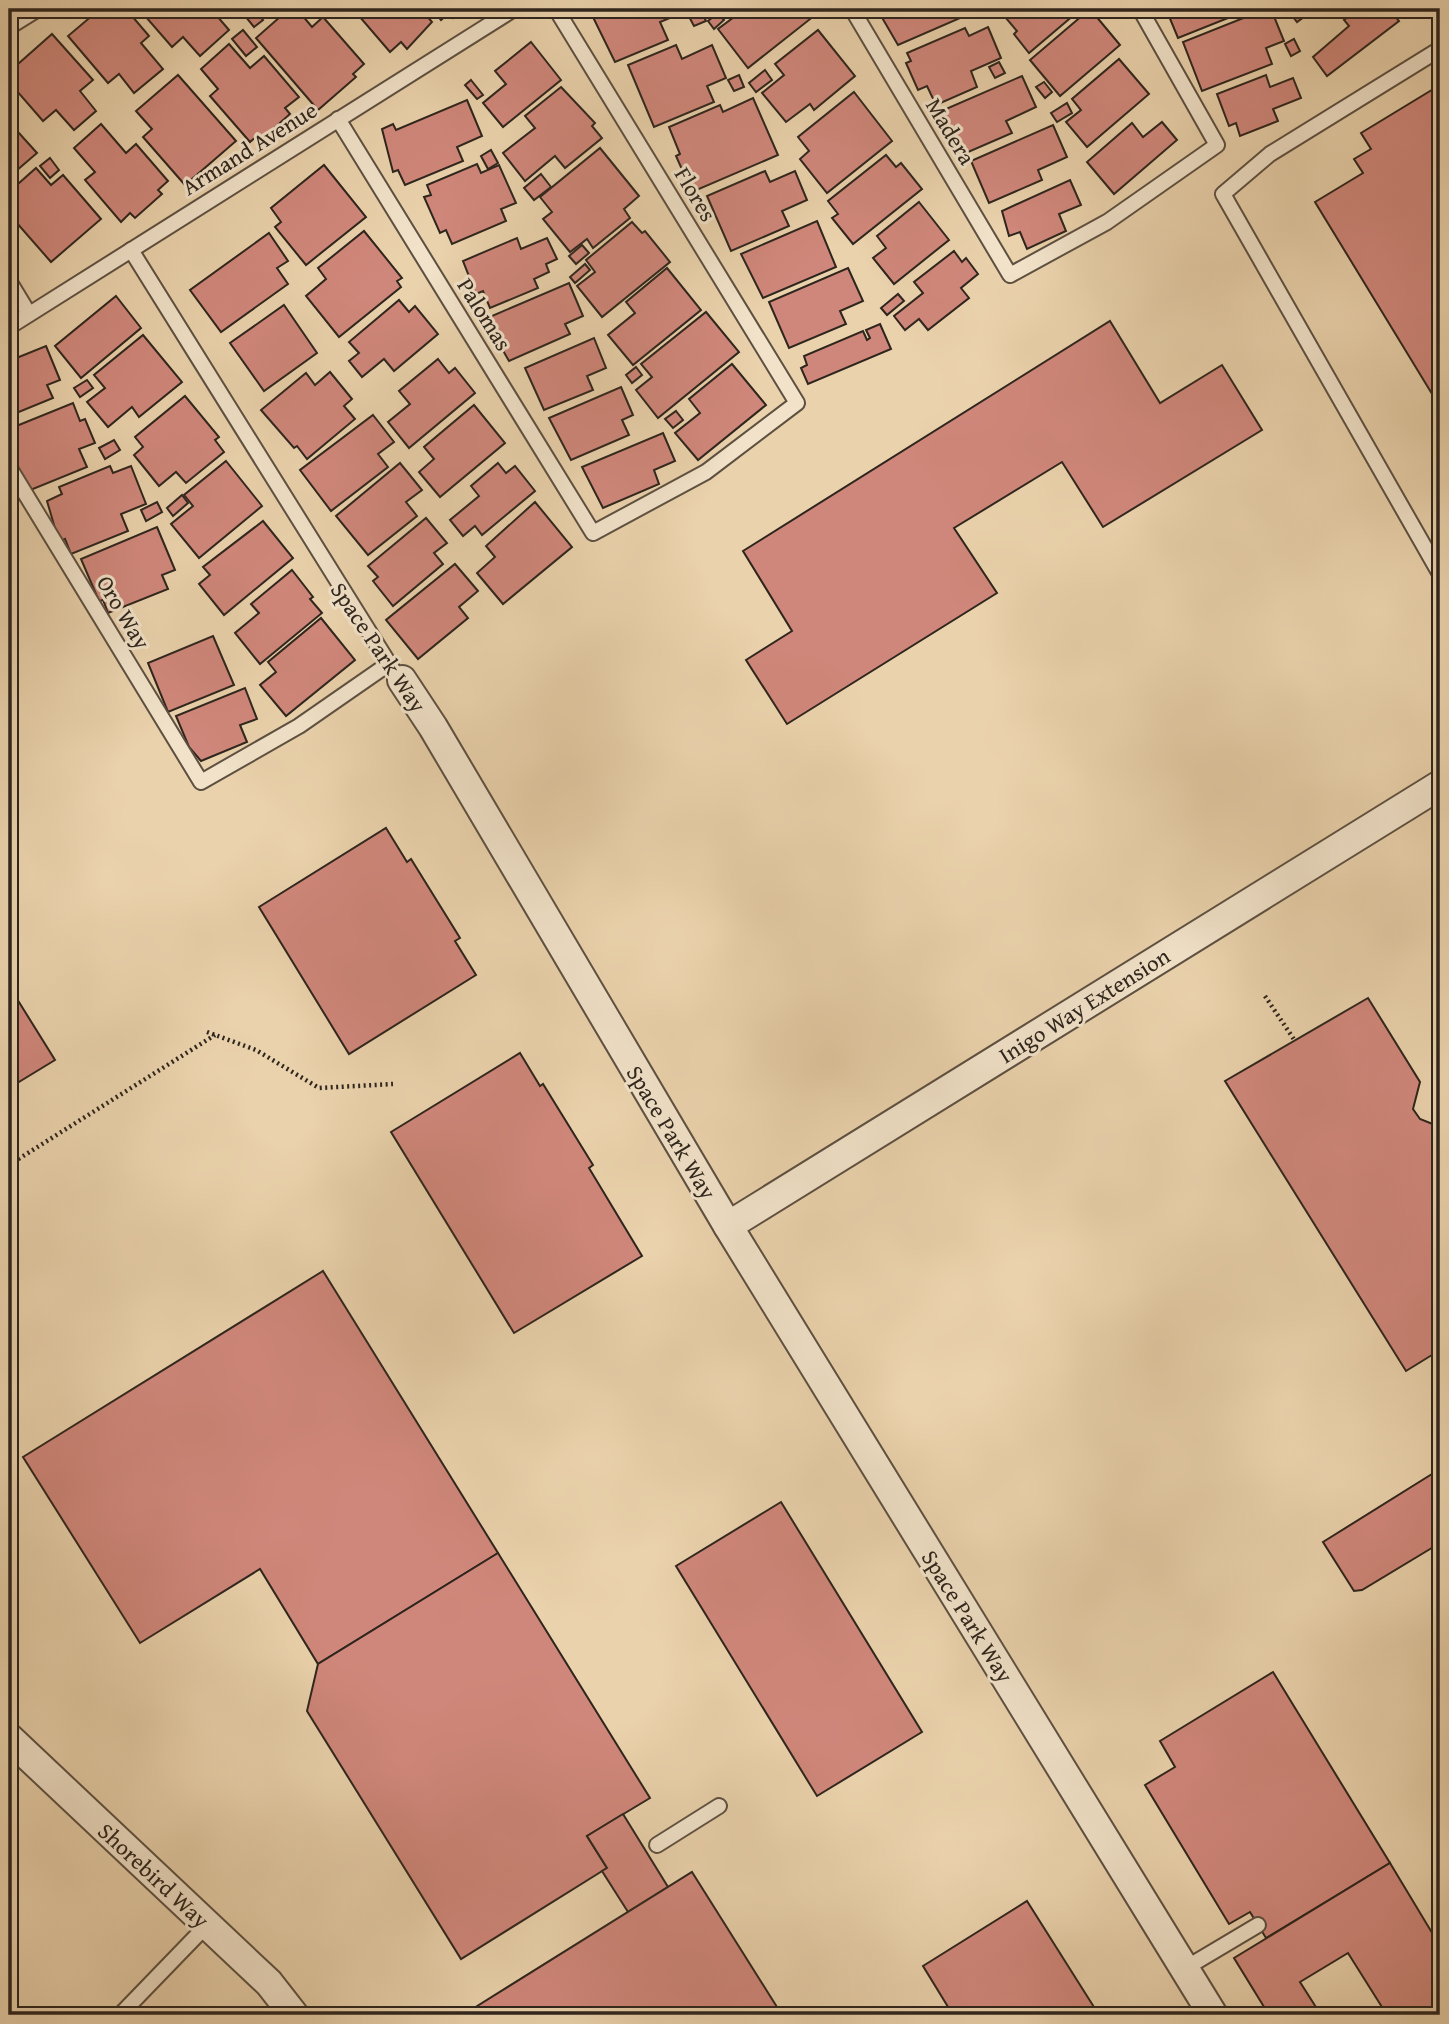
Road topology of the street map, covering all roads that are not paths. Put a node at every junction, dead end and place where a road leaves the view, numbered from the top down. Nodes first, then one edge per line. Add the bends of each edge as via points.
1 (38, 9) edge
2 (514, 9) edge
3 (556, 9) edge
4 (852, 9) edge
5 (1140, 9) edge
6 (9, 27) edge
7 (1440, 49) edge
8 (338, 119) junction
9 (131, 250) junction
10 (9, 281) edge
11 (29, 314) junction
12 (9, 327) edge
13 (9, 467) edge
14 (593, 533) joint
15 (1440, 574) edge
16 (394, 673) junction
17 (1440, 785) edge
18 (728, 1226) junction
19 (9, 1738) edge
20 (719, 1806) dead end
21 (657, 1845) dead end
22 (1258, 1924) dead end
23 (207, 1925) junction
24 (1184, 1969) junction
25 (120, 2015) edge
26 (294, 2015) edge
27 (1213, 2015) edge

1 - 6 lane
2 - 8 lane, Armand Avenue
3 - 14 lane, Flores via 797,404 706,472
4 - 5 lane, Madera via 1010,275 1107,222 1217,145
7 - 15 lane via 1270,154 1223,194
8 - 9 lane, Armand Avenue
8 - 14 lane, Palomas
9 - 11 lane, Armand Avenue
9 - 16 lane, Space Park Way
10 - 11 lane
11 - 12 lane, Armand Avenue
13 - 16 lane, Oro Way via 201,782
16 - 18 street, Space Park Way via 440,738
17 - 18 street, Inigo Way Extension
18 - 24 street, Space Park Way
19 - 23 street, Shorebird Way
20 - 21 lane
22 - 24 lane
23 - 25 lane
23 - 26 street, Shorebird Way via 269,1983
24 - 27 street, Space Park Way

